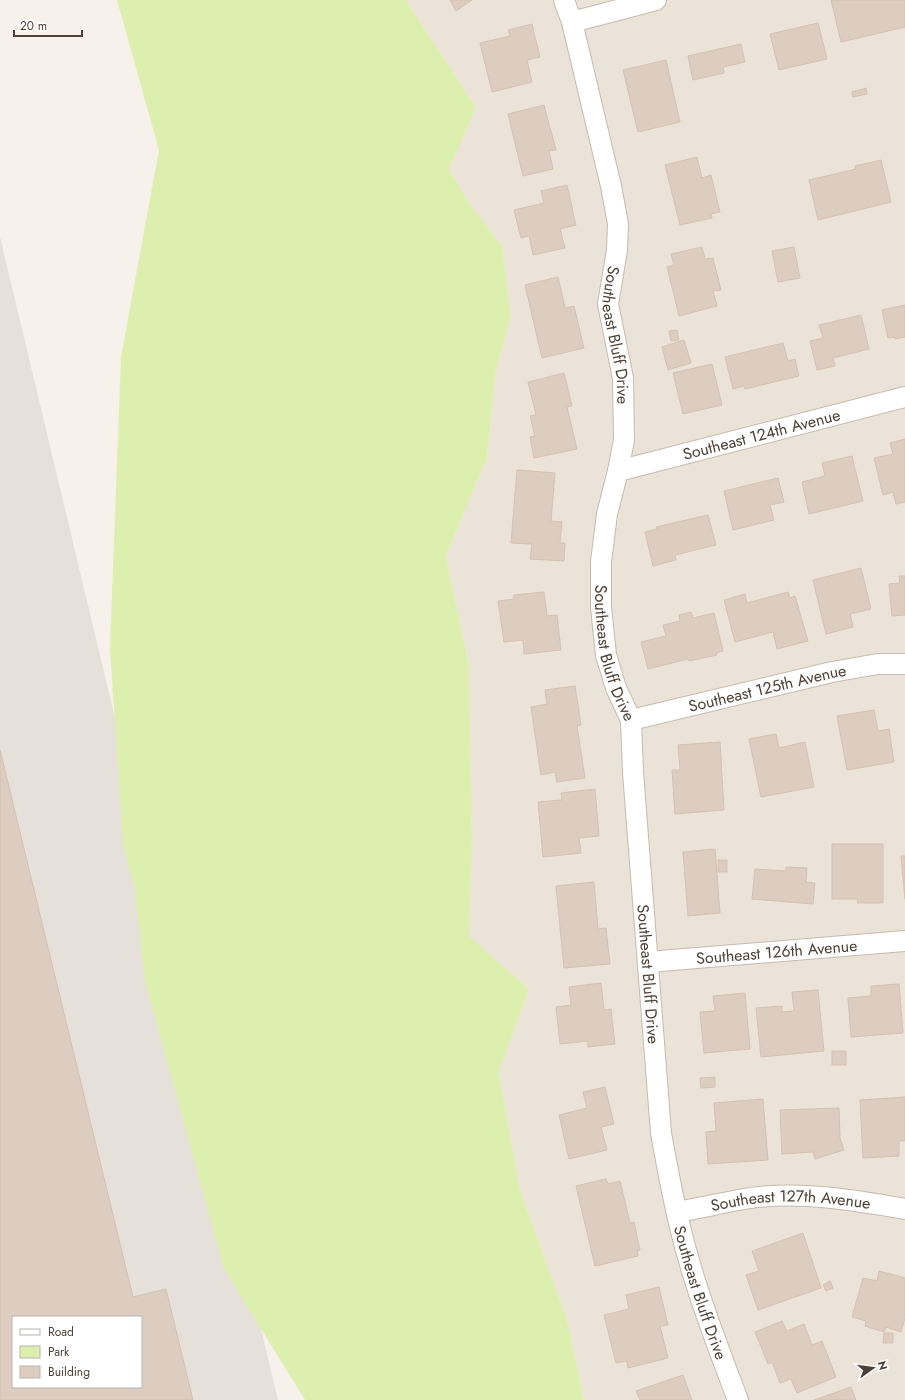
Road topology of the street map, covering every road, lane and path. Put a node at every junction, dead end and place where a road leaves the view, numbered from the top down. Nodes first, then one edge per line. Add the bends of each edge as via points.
1 (564, 0) edge
2 (656, 0) edge
3 (572, 22) junction
4 (905, 397) edge
5 (618, 471) junction
6 (905, 664) edge
7 (631, 720) junction
8 (905, 941) edge
9 (648, 962) junction
10 (905, 1209) edge
11 (677, 1212) junction
12 (738, 1400) edge

1 - 3 street, Southeast Bluff Drive
2 - 3 street
3 - 5 street, Southeast Bluff Drive via 618,224 617,250 608,304 623,378 624,440
4 - 5 street, Southeast 124th Avenue
5 - 7 street, Southeast Bluff Drive via 606,514 601,562 601,607 606,655 616,688
6 - 7 street, Southeast 125th Avenue via 878,664 832,672
7 - 9 street, Southeast Bluff Drive
8 - 9 street, Southeast 126th Avenue
9 - 11 street, Southeast Bluff Drive via 661,1132
10 - 11 street, Southeast 127th Avenue via 828,1197 789,1195 750,1198
11 - 12 street, Southeast Bluff Drive via 689,1263

